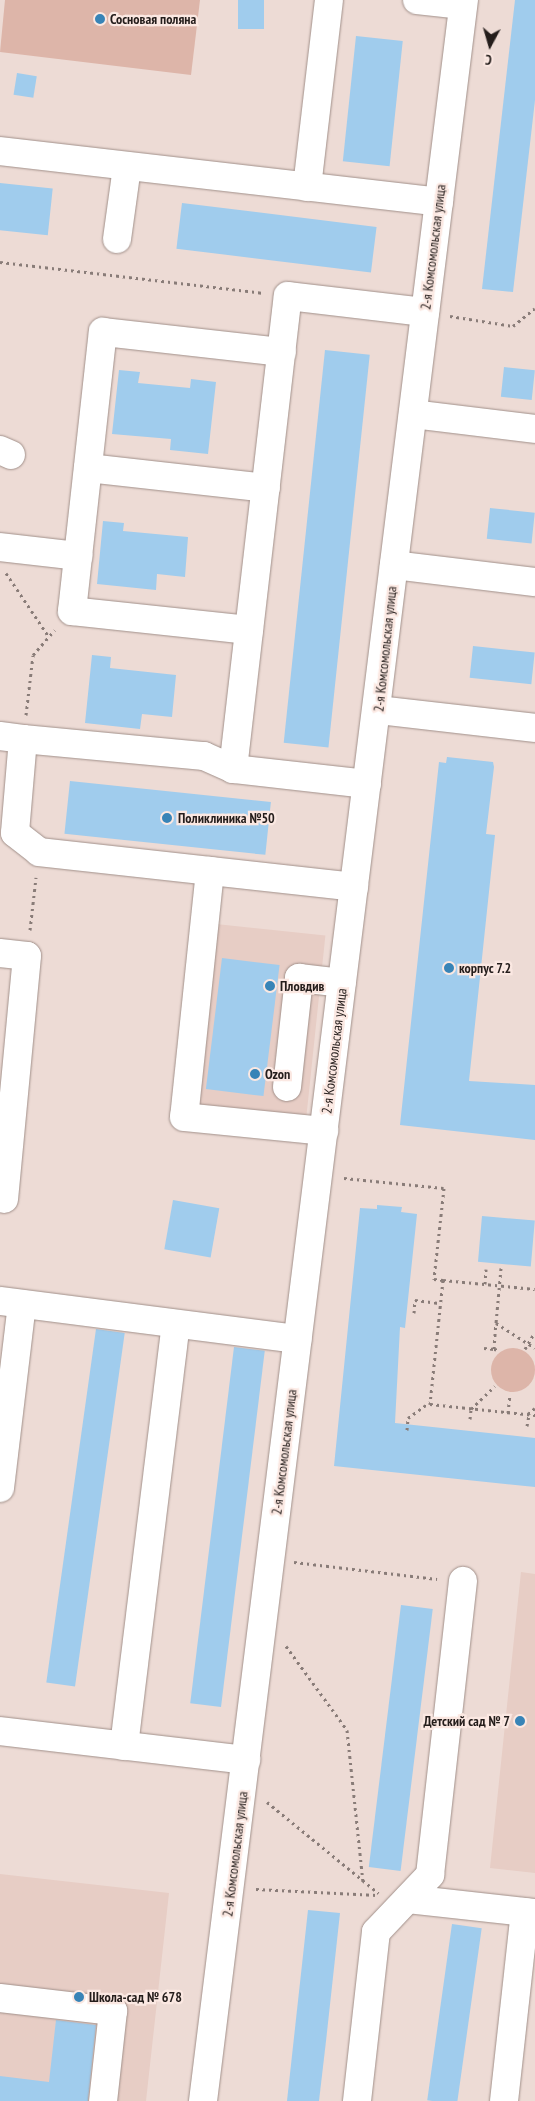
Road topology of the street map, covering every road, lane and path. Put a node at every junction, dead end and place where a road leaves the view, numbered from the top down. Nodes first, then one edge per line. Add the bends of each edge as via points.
1 (329, 0) edge
2 (417, 0) edge
3 (464, 3) edge
4 (0, 151) edge
5 (128, 166) junction
6 (307, 187) junction
7 (439, 202) junction
8 (117, 239) dead end
9 (0, 262) edge
10 (288, 296) junction
11 (535, 308) edge
12 (425, 312) junction
13 (282, 352) junction
14 (413, 414) junction
15 (535, 429) edge
16 (88, 468) junction
17 (266, 488) junction
18 (0, 547) edge
19 (78, 556) junction
20 (0, 565) edge
21 (394, 565) junction
22 (535, 582) edge
23 (72, 611) junction
24 (249, 630) junction
25 (49, 637) junction
26 (378, 710) junction
27 (535, 728) edge
28 (12, 737) edge
29 (234, 769) junction
30 (367, 784) junction
31 (39, 852) junction
32 (210, 871) junction
33 (354, 887) junction
34 (0, 953) edge
35 (27, 956) junction
36 (342, 983) junction
37 (287, 1087) dead end
38 (324, 1131) junction
39 (319, 1175) junction
40 (4, 1199) dead end
41 (501, 1268) dead end
42 (486, 1269) dead end
43 (443, 1280) junction
44 (485, 1284) junction
45 (500, 1285) junction
46 (535, 1289) edge
47 (11, 1302) edge
48 (441, 1303) junction
49 (414, 1314) dead end
50 (496, 1323) junction
51 (176, 1324) junction
52 (533, 1335) dead end
53 (298, 1340) junction
54 (528, 1344) junction
55 (484, 1348) dead end
56 (535, 1348) edge
57 (525, 1349) dead end
58 (494, 1350) junction
59 (500, 1350) dead end
60 (494, 1386) dead end
61 (510, 1394) dead end
62 (431, 1402) junction
63 (535, 1408) edge
64 (471, 1409) junction
65 (508, 1413) junction
66 (528, 1415) junction
67 (535, 1416) edge
68 (470, 1419) dead end
69 (527, 1426) dead end
70 (407, 1430) dead end
71 (0, 1488) edge
72 (298, 1563) dead end
73 (462, 1582) joint
74 (280, 1638) dead end
75 (0, 1731) edge
76 (124, 1746) junction
77 (246, 1760) junction
78 (266, 1802) dead end
79 (363, 1882) junction
80 (256, 1889) dead end
81 (408, 1899) junction
82 (530, 1912) edge
83 (0, 1998) edge
84 (103, 2101) edge
85 (203, 2101) edge
86 (357, 2101) edge
87 (504, 2101) edge

1 - 6 street
2 - 3 street
3 - 7 street, 2-я Комсомольская улица
4 - 5 street
5 - 6 street
5 - 8 street
6 - 7 street
7 - 12 street, 2-я Комсомольская улица
9 - 10 path
10 - 12 street
10 - 13 street
11 - 12 path via 513,326
12 - 14 street, 2-я Комсомольская улица
13 - 16 street via 103,332
13 - 17 street
14 - 15 street
14 - 21 street, 2-я Комсомольская улица
16 - 17 street
16 - 19 street
17 - 24 street
18 - 19 street
19 - 23 street
20 - 25 path
21 - 22 street
21 - 26 street, 2-я Комсомольская улица
23 - 24 street
23 - 25 path
24 - 29 street
25 - 28 path via 33,655
26 - 27 street
26 - 30 street, 2-я Комсомольская улица
28 - 29 street via 204,756
28 - 31 street via 15,833
29 - 30 street
30 - 33 street, 2-я Комсомольская улица
31 - 32 street
31 - 35 path
32 - 33 street
32 - 38 street via 184,1117
33 - 36 street, 2-я Комсомольская улица
34 - 35 street
35 - 40 street
36 - 37 street via 299,978
36 - 38 street, 2-я Комсомольская улица
38 - 39 street, 2-я Комсомольская улица
39 - 43 path via 444,1188 434,1279
39 - 53 street, 2-я Комсомольская улица
41 - 45 path
42 - 44 path
43 - 44 path
43 - 48 path
44 - 45 path
45 - 46 path
45 - 50 path
47 - 51 street
47 - 71 street
48 - 49 path via 415,1300
48 - 62 path
50 - 54 path
50 - 58 path
51 - 53 street
51 - 76 street
52 - 54 path
53 - 77 street, 2-я Комсомольская улица
54 - 56 path
54 - 57 path
55 - 58 path
58 - 59 path
60 - 64 path
61 - 65 path
62 - 64 path
62 - 70 path via 408,1418
63 - 66 path
64 - 65 path
64 - 68 path
65 - 66 path
66 - 67 path
66 - 69 path
72 - 73 path
73 - 81 street via 430,1875
74 - 79 path via 347,1730
75 - 76 street
76 - 77 street
77 - 85 street, 2-я Комсомольская улица
78 - 79 path
79 - 80 path via 380,1895
81 - 82 street
81 - 86 street via 376,1932
82 - 87 street
83 - 84 street via 113,2011

